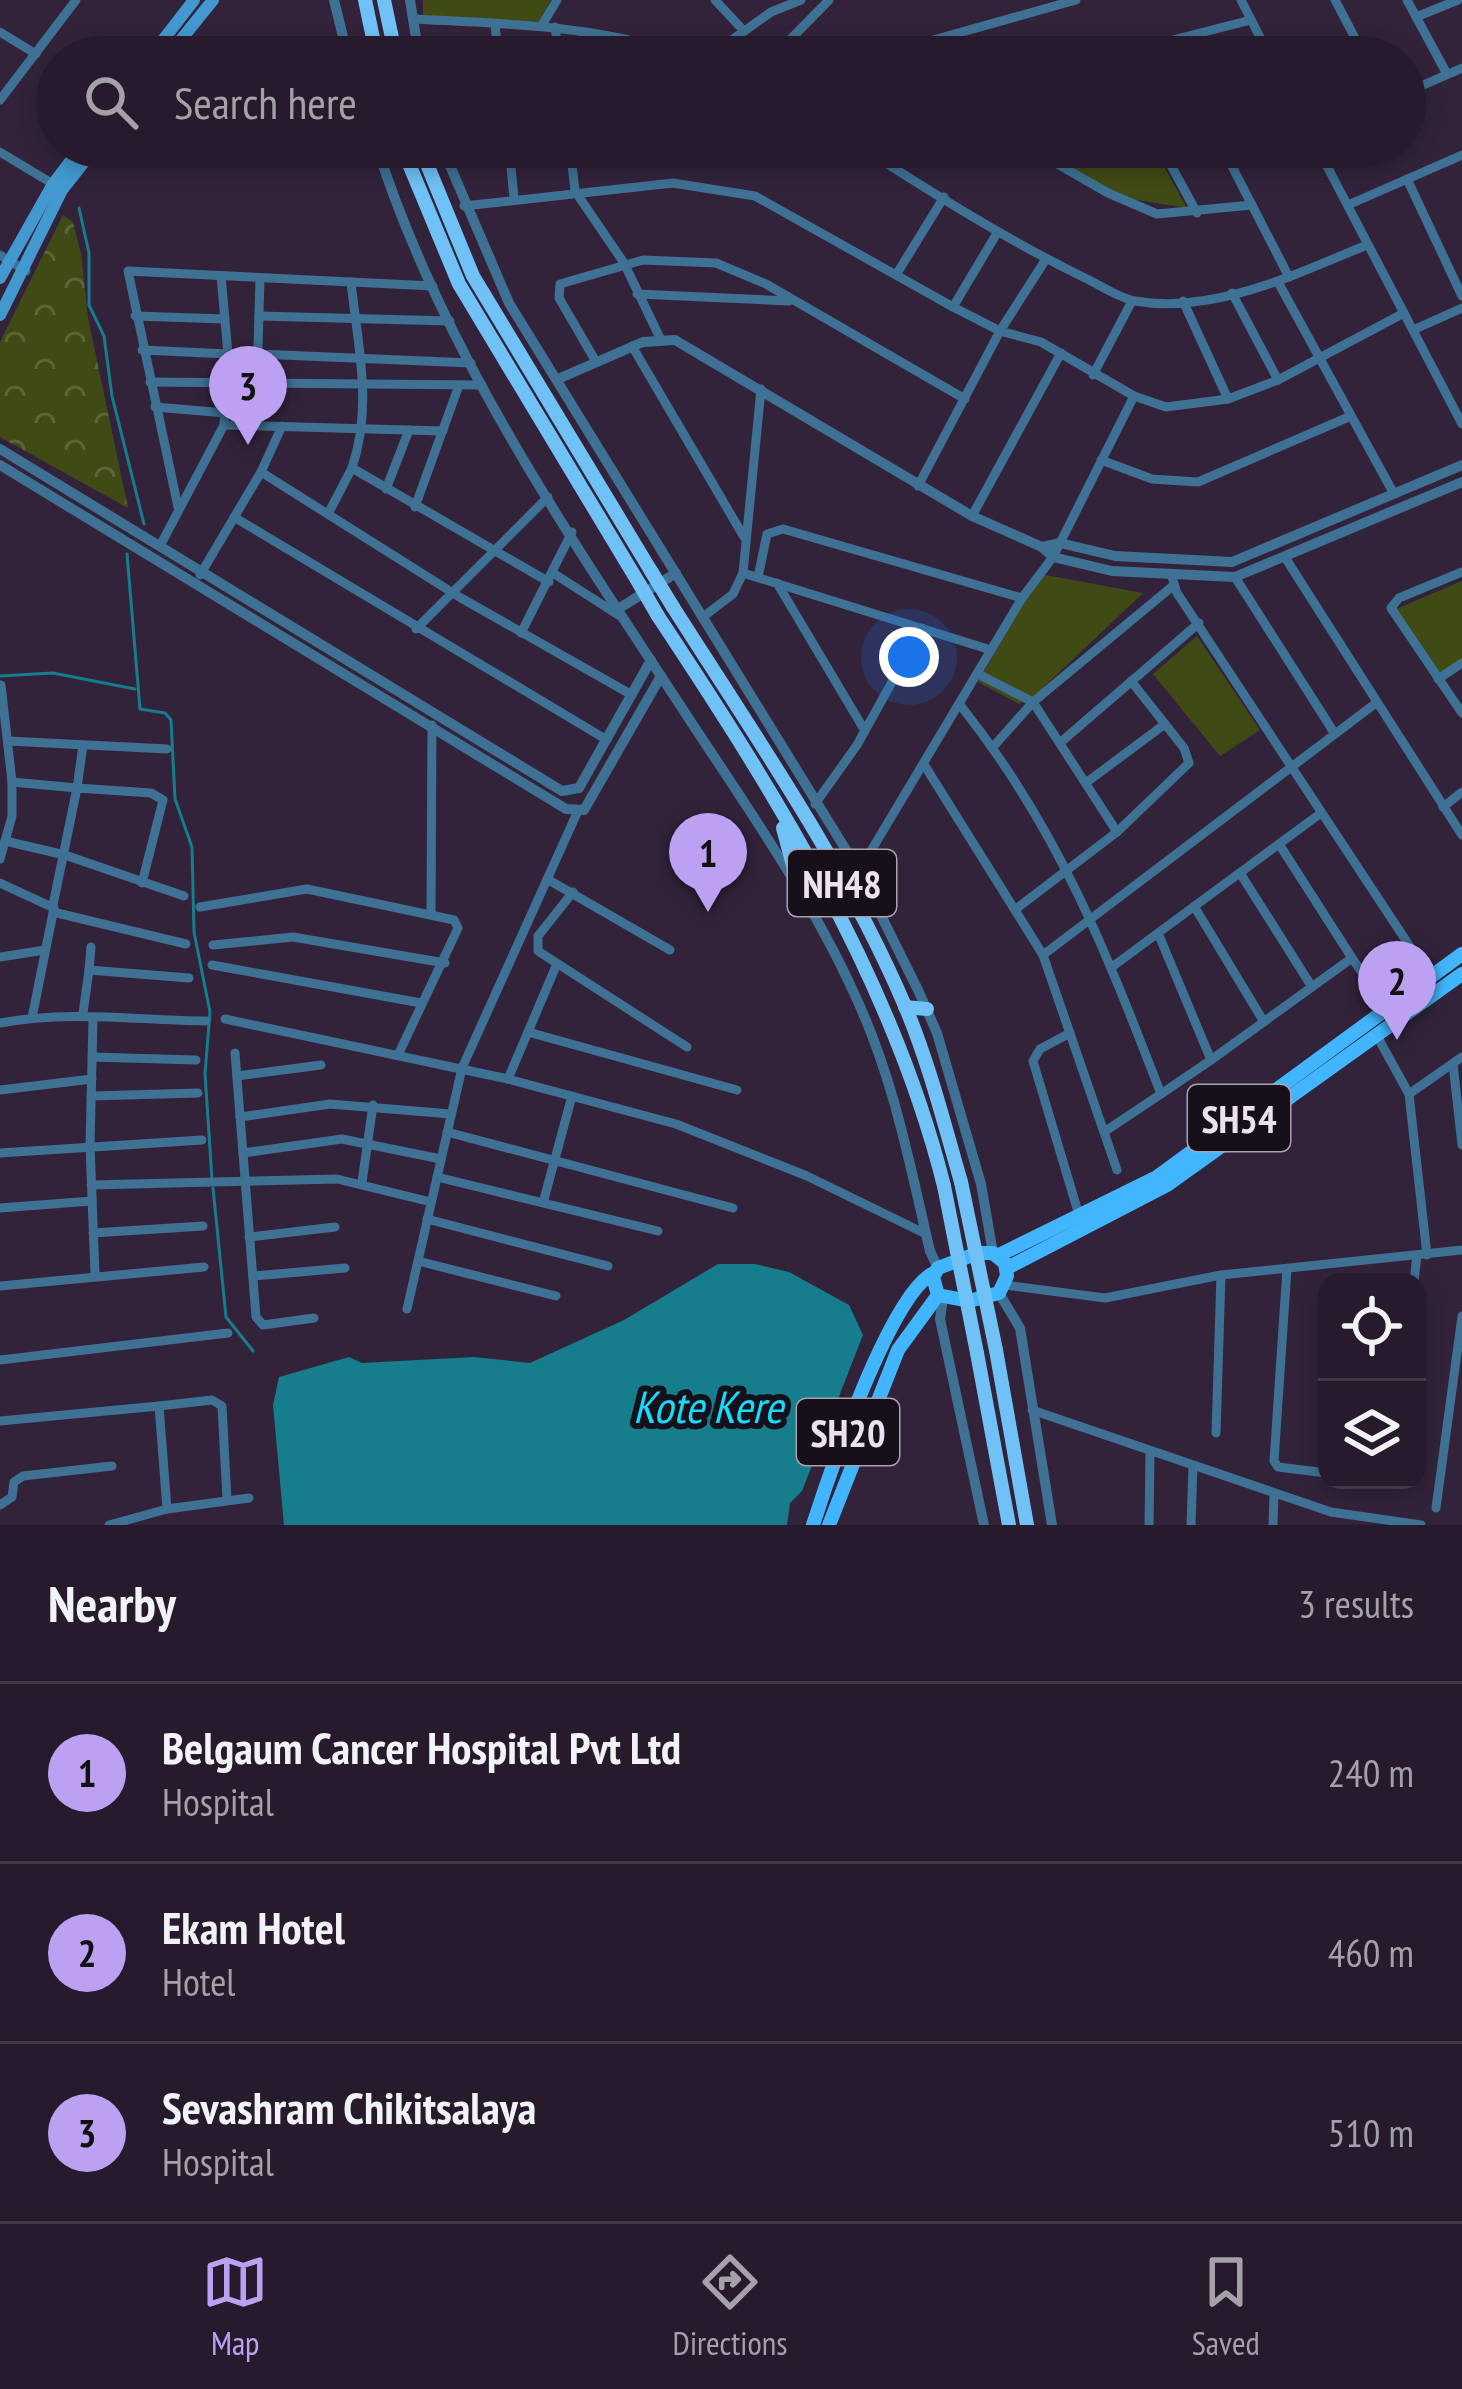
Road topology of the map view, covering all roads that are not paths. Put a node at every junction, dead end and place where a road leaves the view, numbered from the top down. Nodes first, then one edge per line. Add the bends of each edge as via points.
1 (76, 0) edge
2 (334, 0) edge
3 (365, 0) edge
4 (384, 0) edge
5 (410, 0) edge
6 (557, 0) edge
7 (715, 0) edge
8 (801, 0) edge
9 (830, 0) edge
10 (1074, 0) edge
11 (1240, 0) edge
12 (1335, 0) edge
13 (1407, 0) edge
14 (1458, 0) edge
15 (204, 1) edge
16 (773, 6) edge
17 (1416, 17) junction
18 (413, 19) junction
19 (1251, 20) junction
20 (495, 24) junction
21 (542, 25) junction
22 (555, 28) junction
23 (743, 30) junction
24 (0, 32) edge
25 (49, 36) edge
26 (170, 36) edge
27 (181, 36) edge
28 (343, 36) edge
29 (373, 36) edge
30 (392, 36) edge
31 (416, 36) edge
32 (496, 36) edge
33 (556, 36) edge
34 (607, 36) edge
35 (735, 36) edge
36 (794, 36) edge
37 (948, 36) edge
38 (1190, 36) edge
39 (1259, 36) edge
40 (1353, 36) edge
41 (36, 53) joint
42 (1462, 68) edge
43 (1447, 74) junction
44 (1426, 84) edge
45 (4, 87) edge
46 (0, 100) edge
47 (0, 152) edge
48 (1462, 155) edge
49 (69, 168) edge
50 (76, 168) edge
51 (384, 168) edge
52 (410, 168) edge
53 (429, 168) edge
54 (450, 168) edge
55 (510, 168) edge
56 (572, 168) edge
57 (896, 168) edge
58 (1065, 168) edge
59 (1172, 168) edge
60 (1233, 168) edge
61 (1328, 168) edge
62 (1407, 179) junction
63 (58, 187) junction
64 (575, 191) junction
65 (944, 197) junction
66 (514, 199) junction
67 (1348, 205) junction
68 (464, 206) junction
69 (1252, 206) junction
70 (1196, 213) junction
71 (997, 233) junction
72 (1367, 244) junction
73 (4, 258) edge
74 (1046, 259) junction
75 (624, 263) junction
76 (26, 272) junction
77 (896, 275) junction
78 (221, 276) junction
79 (0, 278) edge
80 (260, 278) junction
81 (1284, 279) junction
82 (351, 283) junction
83 (433, 286) junction
84 (1232, 293) junction
85 (637, 294) junction
86 (1462, 296) edge
87 (789, 301) junction
88 (1132, 301) junction
89 (1183, 302) junction
90 (952, 307) junction
91 (1462, 308) edge
92 (1404, 313) junction
93 (0, 315) edge
94 (134, 316) junction
95 (259, 316) junction
96 (225, 319) junction
97 (355, 320) junction
98 (450, 321) junction
99 (1413, 330) junction
100 (1000, 331) junction
101 (660, 338) junction
102 (632, 346) junction
103 (142, 350) junction
104 (228, 353) junction
105 (1061, 353) junction
106 (258, 354) junction
107 (360, 355) junction
108 (595, 359) junction
109 (1322, 359) junction
110 (471, 363) junction
111 (1094, 375) junction
112 (558, 380) junction
113 (1278, 380) junction
114 (150, 382) junction
115 (228, 382) junction
116 (257, 382) junction
117 (365, 384) junction
118 (482, 385) junction
119 (458, 388) junction
120 (761, 388) junction
121 (1134, 396) junction
122 (965, 399) junction
123 (1228, 399) junction
124 (1456, 400) edge
125 (155, 407) junction
126 (1351, 416) junction
127 (225, 419) junction
128 (1462, 424) edge
129 (281, 427) junction
130 (365, 429) junction
131 (409, 430) junction
132 (442, 431) junction
133 (0, 449) edge
134 (1101, 460) junction
135 (0, 465) edge
136 (1462, 465) edge
137 (352, 469) junction
138 (261, 472) junction
139 (1462, 482) edge
140 (918, 486) junction
141 (386, 489) junction
142 (1394, 494) junction
143 (549, 495) junction
144 (178, 507) junction
145 (416, 507) junction
146 (328, 514) junction
147 (972, 516) junction
148 (234, 517) junction
149 (141, 532) junction
150 (572, 532) junction
151 (744, 537) junction
152 (1060, 542) junction
153 (133, 544) junction
154 (161, 544) junction
155 (1042, 547) junction
156 (491, 553) junction
157 (1053, 557) junction
158 (1286, 559) junction
159 (203, 569) junction
160 (1462, 572) edge
161 (676, 573) junction
162 (743, 573) junction
163 (551, 577) junction
164 (1235, 577) junction
165 (758, 578) junction
166 (1173, 581) junction
167 (196, 582) junction
168 (777, 583) junction
169 (452, 592) junction
170 (1022, 598) junction
171 (621, 614) junction
172 (703, 617) junction
173 (1198, 623) junction
174 (922, 628) junction
175 (416, 629) junction
176 (521, 633) junction
177 (992, 650) junction
178 (650, 660) junction
179 (1462, 663) edge
180 (978, 674) junction
181 (662, 676) junction
182 (1438, 679) junction
183 (1131, 682) junction
184 (2, 686) edge
185 (632, 695) junction
186 (1033, 702) junction
187 (1376, 703) junction
188 (961, 706) junction
189 (1462, 713) edge
190 (1166, 724) junction
191 (432, 725) junction
192 (865, 731) junction
193 (1335, 734) junction
194 (607, 740) junction
195 (8, 741) junction
196 (1061, 742) junction
197 (83, 745) junction
198 (993, 747) junction
199 (167, 749) dead end
200 (925, 766) junction
201 (1292, 768) junction
202 (12, 782) junction
203 (1087, 782) junction
204 (77, 788) junction
205 (1462, 792) edge
206 (815, 803) junction
207 (1443, 806) junction
208 (776, 808) junction
209 (578, 813) junction
210 (1322, 813) junction
211 (1117, 832) junction
212 (1462, 835) edge
213 (5, 841) junction
214 (1279, 844) junction
215 (65, 855) junction
216 (0, 859) edge
217 (1068, 869) junction
218 (859, 871) junction
219 (1240, 873) junction
220 (548, 879) junction
221 (0, 883) edge
222 (142, 883) junction
223 (573, 892) junction
224 (184, 896) dead end
225 (802, 899) junction
226 (1194, 906) junction
227 (200, 907) dead end
228 (53, 908) junction
229 (1016, 910) junction
230 (431, 912) junction
231 (1094, 917) junction
232 (1158, 933) junction
233 (186, 944) dead end
234 (213, 945) dead end
235 (91, 947) dead end
236 (45, 950) junction
237 (670, 950) dead end
238 (1043, 955) junction
239 (0, 957) edge
240 (1352, 958) junction
241 (445, 963) junction
242 (212, 964) dead end
243 (1460, 964) edge
244 (556, 966) junction
245 (1112, 967) junction
246 (89, 970) junction
247 (1430, 977) junction
248 (189, 978) dead end
249 (1312, 987) junction
250 (421, 1004) junction
251 (905, 1006) junction
252 (927, 1009) junction
253 (1387, 1009) junction
254 (88, 1016) junction
255 (32, 1018) junction
256 (225, 1019) dead end
257 (206, 1021) dead end
258 (1264, 1022) junction
259 (0, 1023) edge
260 (528, 1031) junction
261 (1070, 1033) junction
262 (1377, 1036) junction
263 (1355, 1043) junction
264 (687, 1047) dead end
265 (235, 1053) dead end
266 (398, 1055) junction
267 (92, 1057) junction
268 (196, 1060) dead end
269 (1211, 1060) junction
270 (1457, 1060) edge
271 (321, 1065) dead end
272 (462, 1068) junction
273 (236, 1076) junction
274 (92, 1079) junction
275 (508, 1079) junction
276 (0, 1090) edge
277 (736, 1090) dead end
278 (198, 1093) dead end
279 (1161, 1094) junction
280 (1409, 1094) junction
281 (91, 1096) junction
282 (572, 1096) junction
283 (374, 1105) junction
284 (451, 1114) junction
285 (240, 1117) junction
286 (447, 1132) junction
287 (1104, 1132) junction
288 (202, 1140) dead end
289 (1462, 1144) edge
290 (90, 1145) junction
291 (368, 1145) junction
292 (0, 1153) edge
293 (243, 1153) junction
294 (441, 1159) junction
295 (555, 1161) junction
296 (437, 1177) junction
297 (362, 1182) junction
298 (245, 1184) junction
299 (91, 1185) junction
300 (1129, 1199) junction
301 (92, 1201) junction
302 (431, 1202) junction
303 (543, 1203) junction
304 (0, 1208) edge
305 (733, 1208) dead end
306 (1078, 1216) junction
307 (428, 1219) junction
308 (202, 1226) dead end
309 (334, 1227) dead end
310 (658, 1231) dead end
311 (94, 1233) junction
312 (926, 1234) junction
313 (250, 1237) junction
314 (1462, 1250) edge
315 (1422, 1255) junction
316 (1000, 1259) junction
317 (418, 1261) junction
318 (608, 1266) dead end
319 (204, 1267) dead end
320 (345, 1268) dead end
321 (1287, 1269) junction
322 (936, 1270) junction
323 (1417, 1273) edge
324 (95, 1274) junction
325 (1221, 1275) junction
326 (253, 1276) junction
327 (0, 1286) edge
328 (1002, 1289) junction
329 (556, 1296) dead end
330 (941, 1296) junction
331 (407, 1309) dead end
332 (1462, 1316) edge
333 (314, 1318) dead end
334 (228, 1334) dead end
335 (0, 1360) edge
336 (159, 1406) junction
337 (1032, 1410) junction
338 (0, 1421) edge
339 (1216, 1433) dead end
340 (1150, 1453) junction
341 (112, 1466) dead end
342 (1193, 1466) junction
343 (1318, 1472) edge
344 (1274, 1494) junction
345 (250, 1498) dead end
346 (227, 1500) junction
347 (0, 1504) edge
348 (1436, 1508) dead end
349 (167, 1509) junction
350 (1331, 1512) junction
351 (1413, 1524) edge
352 (110, 1525) edge
353 (813, 1525) edge
354 (829, 1525) edge
355 (984, 1525) edge
356 (1009, 1525) edge
357 (1027, 1525) edge
358 (1052, 1525) edge
359 (1149, 1525) edge
360 (1190, 1525) edge
361 (1274, 1525) edge
362 (1330, 1525) edge

1 - 25 street
2 - 28 street
3 - 29 highway
4 - 30 highway
5 - 18 street
6 - 21 street
7 - 23 street
8 - 16 street
9 - 36 street
10 - 37 street
11 - 19 street
12 - 40 street
13 - 17 street
14 - 17 street
15 - 26 main road
15 - 27 main road
16 - 23 street
17 - 43 street
18 - 20 street
18 - 31 street
19 - 38 street
19 - 39 street
20 - 21 street
20 - 32 street
21 - 22 street
22 - 33 street
22 - 34 street
23 - 35 street
24 - 41 street
41 - 45 street
42 - 43 street
43 - 44 street
45 - 46 street
47 - 63 street
48 - 62 street
49 - 63 main road
50 - 63 main road
51 - 83 street
52 - 208 highway, NH48, bridge via 459,284
53 - 251 highway, NH48, bridge via 473,276 841,880
54 - 68 street
55 - 66 street
56 - 64 street
57 - 65 street
58 - 70 street via 1157,214
59 - 70 street
60 - 69 street
61 - 67 street
62 - 67 street
62 - 86 street
63 - 73 main road
63 - 76 main road
64 - 66 street
64 - 75 street
64 - 77 street via 695,184 755,196
65 - 71 street
65 - 77 street
66 - 68 street
67 - 72 street
68 - 112 street via 509,303
69 - 70 street
69 - 81 street
71 - 74 street
71 - 90 street
72 - 81 street
72 - 92 street
73 - 76 street
73 - 79 main road
74 - 88 street
74 - 100 street
75 - 85 street
75 - 87 street via 716,263
75 - 108 street via 567,279 558,290
76 - 93 main road
77 - 90 street
78 - 80 street
78 - 94 street via 131,268
78 - 96 street
80 - 82 street
80 - 95 street
81 - 84 street
81 - 109 street
82 - 83 street
82 - 97 street
83 - 98 street
84 - 89 street
84 - 113 street
85 - 87 street
85 - 101 street
87 - 122 street
88 - 89 street
88 - 111 street
89 - 123 street
90 - 100 street
91 - 99 street
92 - 99 street
92 - 109 street
94 - 96 street
94 - 103 street
95 - 97 street
95 - 106 street
96 - 104 street
97 - 98 street
97 - 107 street
98 - 110 street
99 - 124 street
100 - 105 street
100 - 122 street
101 - 102 street
101 - 120 street via 688,345
102 - 108 street
102 - 151 street
103 - 104 street
103 - 114 street
104 - 115 street
105 - 111 street
105 - 147 street
106 - 107 street
106 - 116 street
107 - 110 street
107 - 117 street
108 - 112 street
109 - 113 street
109 - 126 street
110 - 118 street
111 - 121 street
112 - 161 street
113 - 123 street
114 - 115 street
114 - 125 street
115 - 116 street
115 - 127 street
116 - 117 street
117 - 119 street
117 - 130 street
118 - 119 street
118 - 143 street
119 - 132 street
120 - 140 street
120 - 151 street
121 - 123 street via 1166,407
121 - 134 street
122 - 140 street
124 - 128 street
125 - 127 street
125 - 144 street
126 - 134 street via 1198,482 1152,479
126 - 142 street
127 - 129 street
127 - 144 street
129 - 130 street
129 - 138 street
130 - 131 street
130 - 137 street
131 - 132 street
131 - 141 street
132 - 145 street
133 - 149 street
134 - 152 street
135 - 153 street
136 - 142 street
137 - 141 street
137 - 146 street
138 - 146 street
138 - 148 street
139 - 158 street
140 - 147 street
141 - 145 street
142 - 152 street via 1232,562 1115,556
143 - 150 street
143 - 156 street
144 - 154 street
145 - 156 street
146 - 169 street
147 - 155 street
148 - 159 street
148 - 175 street
149 - 153 street
149 - 154 street
150 - 163 street
150 - 171 street
151 - 162 street
152 - 155 street
152 - 157 street
153 - 167 street
154 - 159 street
155 - 157 street
156 - 163 street
156 - 169 street
157 - 166 street
157 - 170 street
158 - 164 street
158 - 187 street
159 - 167 street
159 - 194 street via 562,791 579,788
160 - 182 street via 1391,608
161 - 171 street
161 - 172 street
162 - 165 street
162 - 172 street via 733,594
163 - 171 street
163 - 176 street
164 - 166 street
164 - 193 street
165 - 168 street
165 - 170 street via 766,534 783,529
166 - 173 street
166 - 186 street
167 - 191 street
168 - 174 street
168 - 192 street
169 - 175 street
169 - 176 street
170 - 177 street
171 - 178 street
172 - 206 street
173 - 183 street
173 - 201 street
174 - 177 street
174 - 192 street
175 - 194 street
176 - 185 street
177 - 180 street
178 - 181 street
178 - 185 street
179 - 182 street
180 - 186 street
180 - 188 street
181 - 209 street
181 - 225 street
182 - 189 street
183 - 190 street
183 - 196 street
184 - 195 street
185 - 194 street
186 - 196 street
186 - 198 street
187 - 193 street
187 - 207 street
188 - 198 street
188 - 200 street
190 - 203 street
190 - 211 street via 1189,763
191 - 209 street
191 - 230 street
192 - 206 street
193 - 201 street
195 - 197 street
195 - 202 street
196 - 203 street
197 - 199 street
197 - 204 street
198 - 217 street
200 - 218 street
200 - 229 street
201 - 210 street
201 - 231 street
202 - 204 street
202 - 213 street
203 - 211 street
204 - 215 street
204 - 222 street via 163,800
205 - 207 street
206 - 218 street
207 - 212 street
208 - 225 highway
208 - 356 highway, NH48, bridge via 881,996 917,1089 944,1186
209 - 220 street
210 - 214 street
210 - 247 street
211 - 217 street
213 - 215 street
213 - 216 street
214 - 219 street
214 - 240 street
215 - 222 street
215 - 228 street
217 - 229 street
217 - 231 street
218 - 252 street
219 - 226 street
219 - 249 street
220 - 223 street
220 - 272 street
221 - 228 street
222 - 224 street
223 - 237 street
223 - 244 street via 535,943
225 - 312 street via 853,989 890,1082
226 - 232 street
226 - 258 street
227 - 230 street via 307,889
228 - 233 street
228 - 236 street
229 - 238 street
230 - 241 street via 458,928
231 - 238 street
231 - 245 street
232 - 245 street
232 - 269 street
234 - 241 street via 293,937
235 - 246 street
236 - 239 street
236 - 255 street
238 - 261 street
240 - 249 street
240 - 253 street
241 - 250 street
242 - 250 street
243 - 247 main road, SH54
243 - 262 main road, SH54
244 - 260 street
244 - 264 street
245 - 279 street
246 - 248 street
246 - 254 street
247 - 253 main road, SH54
249 - 258 street
250 - 266 street
251 - 252 highway
251 - 357 highway, NH48, bridge via 961,1182
252 - 316 street
253 - 263 main road, SH54
254 - 255 street
254 - 257 street
254 - 267 street
255 - 259 street
256 - 266 street
258 - 269 street
260 - 275 street
260 - 277 street
261 - 287 street
261 - 306 street via 1034,1060
262 - 263 main road, SH54
262 - 280 street
263 - 300 main road, SH54
265 - 273 street
266 - 272 street
267 - 268 street
267 - 274 street
269 - 279 street
270 - 280 street
270 - 289 street
271 - 273 street
272 - 275 street
272 - 284 street
273 - 285 street
274 - 276 street
274 - 281 street
275 - 282 street
278 - 281 street
279 - 287 street
280 - 315 street
281 - 290 street
282 - 295 street
282 - 312 street via 725,1140
283 - 284 street
283 - 285 street
283 - 291 street
284 - 286 street
285 - 293 street
286 - 294 street
286 - 295 street
287 - 300 street
288 - 290 street
290 - 292 street
290 - 299 street
291 - 293 street via 319,1139
291 - 294 street
291 - 297 street
293 - 298 street
294 - 296 street
295 - 303 street
295 - 305 street
296 - 302 street
296 - 303 street
297 - 298 street
297 - 302 street
298 - 299 street
298 - 313 street
299 - 301 street
300 - 306 main road, SH54
300 - 316 main road, SH54
301 - 304 street
301 - 311 street
302 - 307 street
303 - 310 street
306 - 316 main road, SH54
307 - 317 street
307 - 318 street
308 - 311 street
309 - 313 street
311 - 324 street
312 - 322 street
313 - 326 street
314 - 315 street
315 - 321 street
315 - 323 street
316 - 322 main road via 963,1256
316 - 328 main road
317 - 329 street
317 - 331 street
319 - 324 street
320 - 326 street
321 - 325 street
321 - 343 street via 1274,1461
322 - 330 main road
322 - 353 main road, SH20 via 915,1286 885,1340
324 - 327 street
325 - 328 street via 1094,1299
325 - 339 street
326 - 333 street via 258,1323
328 - 330 main road via 969,1301
328 - 337 street via 1017,1317
330 - 354 main road, SH20 via 898,1350
330 - 355 street
332 - 348 street
334 - 335 street
336 - 338 street
336 - 346 street via 222,1406
336 - 349 street
337 - 340 street
337 - 358 street
340 - 342 street
340 - 359 street
341 - 347 street via 18,1478
342 - 344 street
342 - 360 street
344 - 350 street
344 - 361 street
345 - 346 street
346 - 349 street
349 - 352 street
350 - 351 street
350 - 362 street

